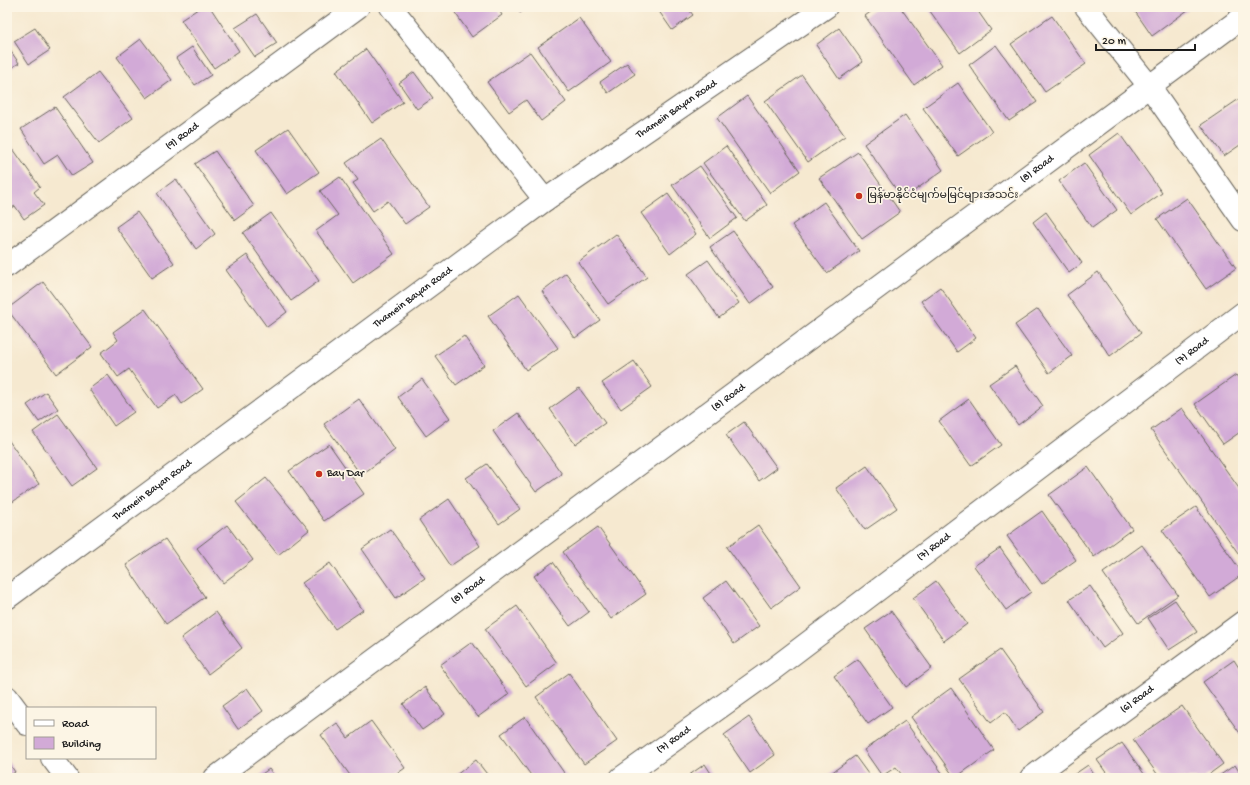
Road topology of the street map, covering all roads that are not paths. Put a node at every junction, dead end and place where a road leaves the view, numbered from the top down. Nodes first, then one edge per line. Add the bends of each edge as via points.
1 (358, 7) edge
2 (391, 7) edge
3 (826, 7) edge
4 (1086, 7) edge
5 (1243, 17) edge
6 (1150, 87) junction
7 (545, 200) junction
8 (1243, 220) edge
9 (7, 266) edge
10 (1243, 313) edge
11 (7, 598) edge
12 (1243, 622) edge
13 (7, 697) edge
14 (26, 723) edge
15 (53, 759) edge
16 (67, 778) edge
17 (215, 778) edge
18 (621, 778) edge
19 (1031, 778) edge

1 - 9 street, (9) Road
2 - 7 street
3 - 7 street, Thamein Bayan Road
4 - 6 street
5 - 6 street, (8) Road
6 - 8 street
6 - 17 street, (8) Road
7 - 11 street, Thamein Bayan Road
10 - 18 street, (7) Road via 772,670
12 - 19 street, (6) Road
13 - 14 street
15 - 16 street

